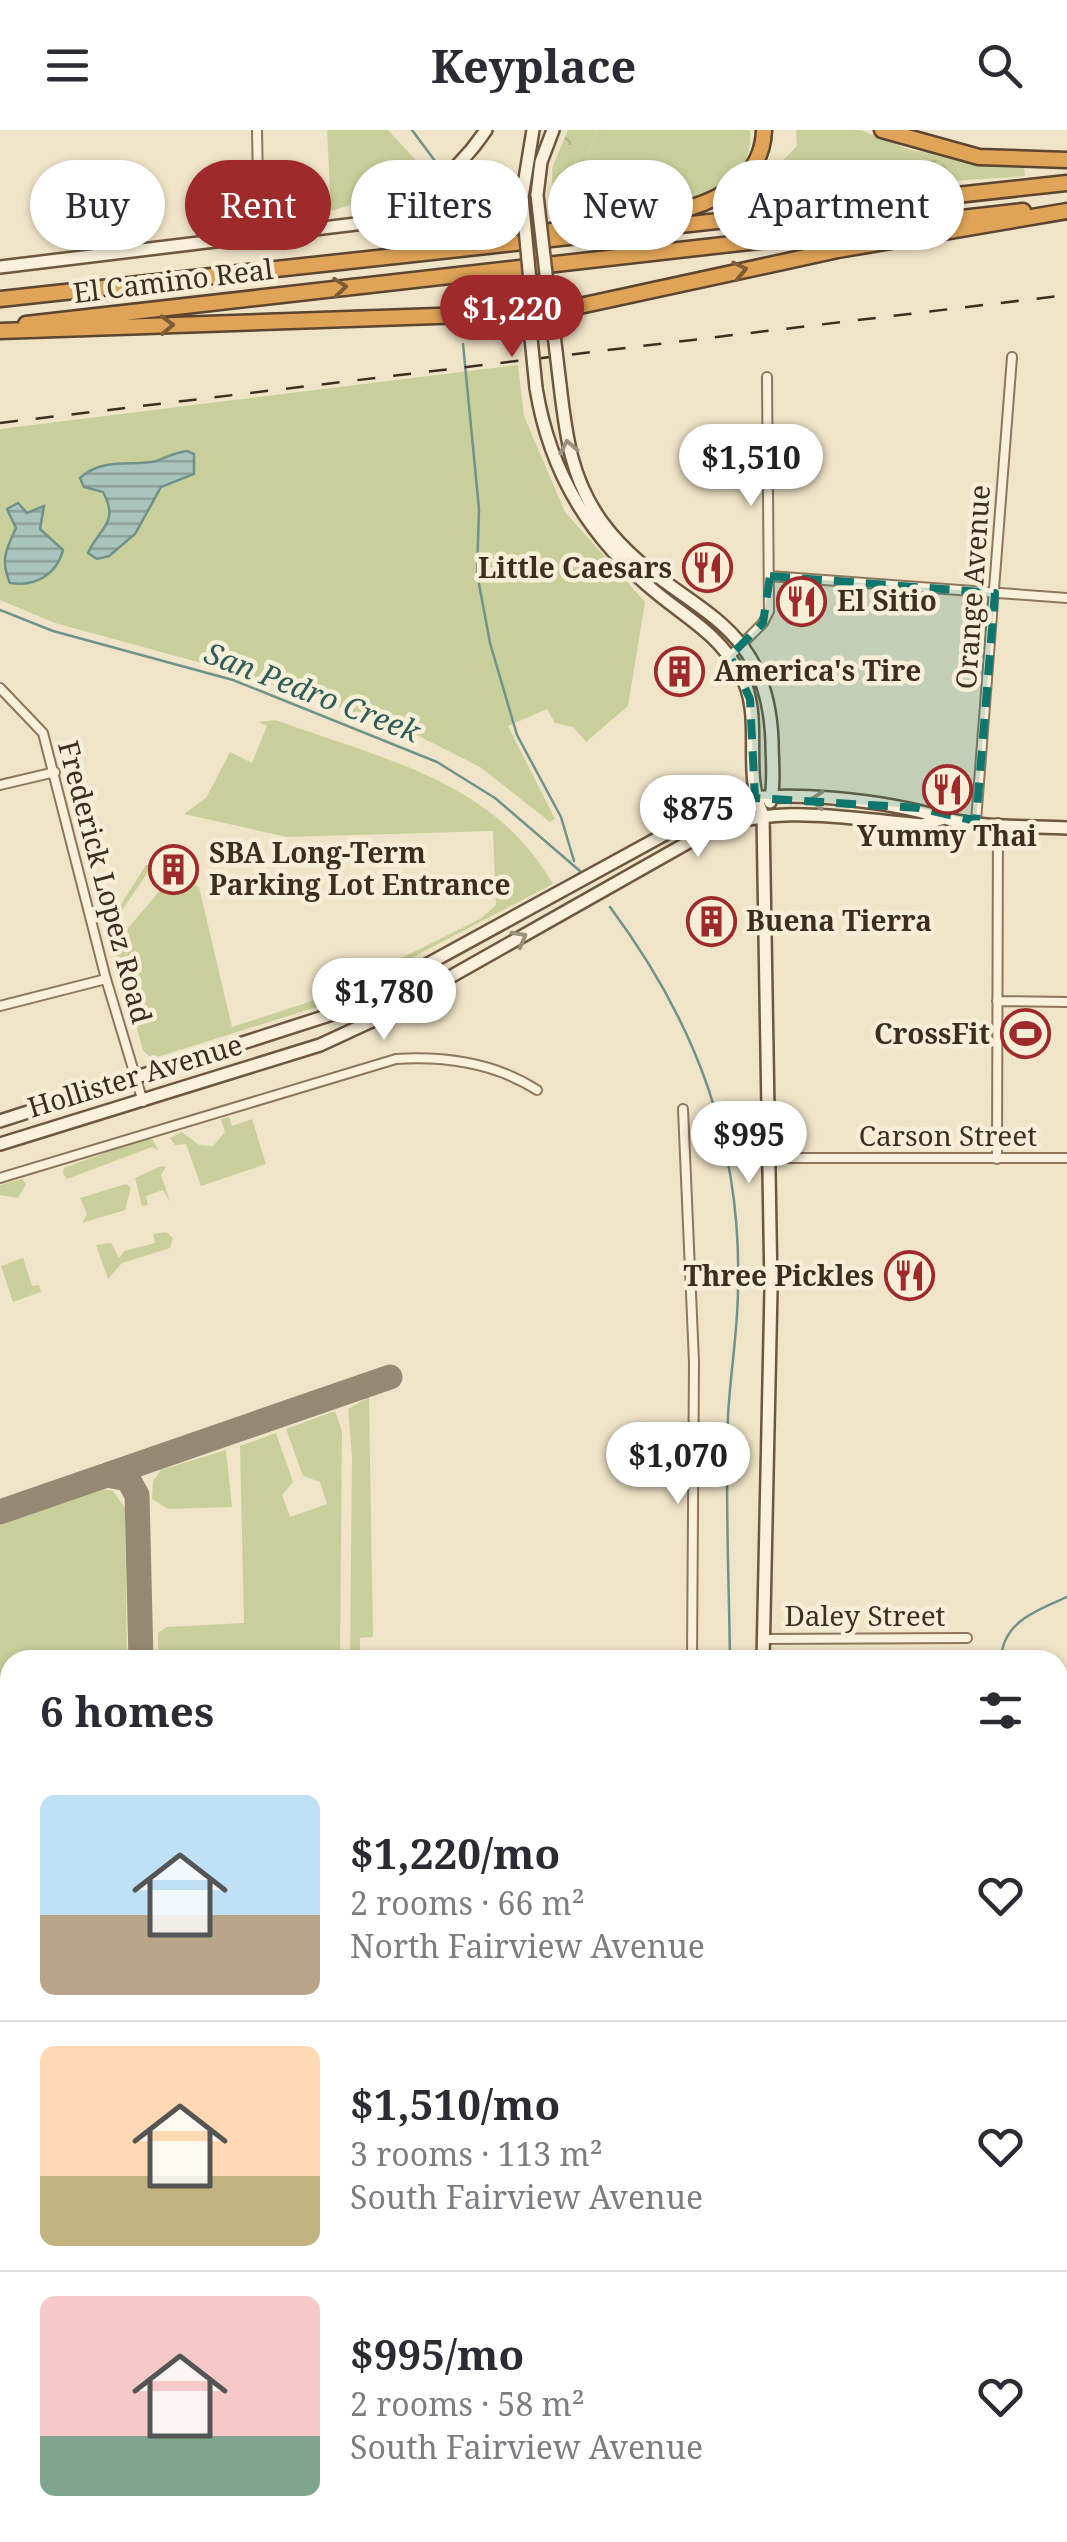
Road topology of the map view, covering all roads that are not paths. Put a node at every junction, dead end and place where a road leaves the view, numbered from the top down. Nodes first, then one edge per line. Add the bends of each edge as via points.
1 (257, 130) edge
2 (486, 130) edge
3 (533, 130) edge
4 (554, 130) edge
5 (761, 130) edge
6 (882, 130) edge
7 (891, 130) edge
8 (910, 139) junction
9 (258, 160) edge
10 (1067, 160) edge
11 (1067, 183) edge
12 (1067, 209) edge
13 (331, 228) edge
14 (528, 235) edge
15 (528, 243) edge
16 (185, 245) edge
17 (467, 250) edge
18 (0, 267) edge
19 (0, 299) edge
20 (552, 313) junction
21 (531, 314) junction
22 (0, 328) edge
23 (1012, 357) dead end
24 (768, 376) dead end
25 (770, 576) junction
26 (995, 592) junction
27 (1067, 598) edge
28 (743, 646) junction
29 (730, 656) junction
30 (0, 688) edge
31 (54, 772) junction
32 (0, 784) edge
33 (755, 798) junction
34 (772, 798) junction
35 (763, 814) junction
36 (944, 818) junction
37 (976, 821) junction
38 (998, 823) junction
39 (1067, 828) edge
40 (106, 980) junction
41 (996, 1001) junction
42 (1067, 1002) edge
43 (0, 1006) edge
44 (137, 1080) junction
45 (538, 1090) dead end
46 (143, 1102) junction
47 (683, 1109) dead end
48 (0, 1122) edge
49 (0, 1144) edge
50 (770, 1158) junction
51 (997, 1158) junction
52 (1067, 1158) edge
53 (0, 1178) edge
54 (966, 1638) dead end
55 (763, 1639) junction
56 (692, 1650) edge
57 (763, 1650) edge

1 - 9 street
2 - 13 main road via 440,182 383,215
3 - 21 main road, bridge via 522,197
4 - 20 main road, bridge via 538,195
5 - 14 highway via 760,159 724,197
6 - 8 highway
7 - 8 highway
8 - 10 highway via 979,157
11 - 15 highway, El Camino Real
20 -> 12 highway via 838,250
22 -> 12 highway, El Camino Real
16 - 18 main road
17 - 19 highway, El Camino Real
20 - 21 highway
28 -> 20 main road, bridge via 711,613 640,563 597,516 570,458
22 -> 21 highway
21 - 29 main road, bridge via 536,388 553,457 587,521 630,570 702,624
23 - 26 street, Orange Avenue
24 - 25 street
25 - 26 street
25 - 28 street via 769,611
26 - 27 street
26 - 37 street, Orange Avenue
28 - 29 street
28 - 34 main road via 764,683
29 - 33 main road via 750,699
30 - 31 street, Frederick Lopez Road via 42,733
31 - 32 street
31 - 40 street, Frederick Lopez Road
33 - 34 main road, Hollister Avenue
33 - 35 main road
33 - 44 main road, Hollister Avenue via 722,803 342,1010
34 - 35 main road
36 -> 34 main road, Hollister Avenue via 919,808
35 - 36 main road, Hollister Avenue via 922,825
46 -> 35 main road, Hollister Avenue via 320,1045 703,834
35 - 50 main road
36 - 37 main road, Hollister Avenue
37 - 38 main road, Hollister Avenue
38 - 39 main road, Hollister Avenue
38 - 41 street
40 - 43 street
40 - 44 street, Frederick Lopez Road
41 - 42 street
41 - 51 street
44 - 46 street, Frederick Lopez Road
44 - 48 main road, Hollister Avenue
45 - 53 street via 493,1068 420,1058 356,1069
46 - 49 main road, Hollister Avenue
47 - 56 street via 694,1362
50 - 51 street, Carson Street
50 - 55 main road
51 - 52 street, Carson Street
54 - 55 street, Daley Street
55 - 57 main road

